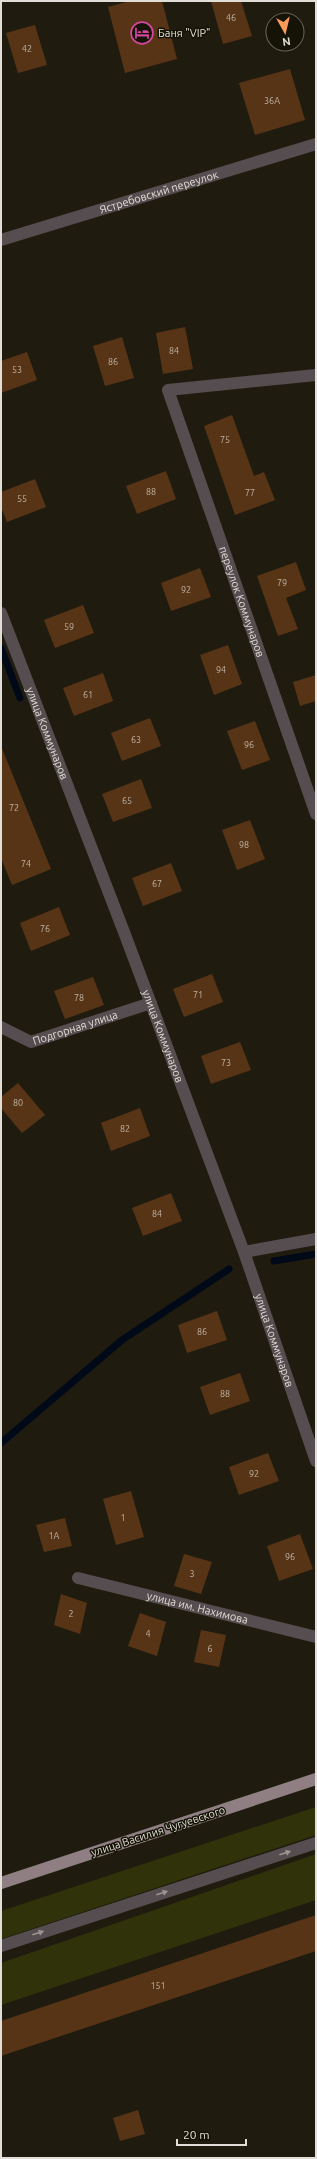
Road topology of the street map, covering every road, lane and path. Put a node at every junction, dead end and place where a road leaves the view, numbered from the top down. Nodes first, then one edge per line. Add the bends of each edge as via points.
1 (316, 144) edge
2 (1, 240) edge
3 (316, 375) edge
4 (1, 613) edge
5 (316, 814) edge
6 (151, 1003) junction
7 (1, 1027) edge
8 (316, 1239) edge
9 (244, 1252) junction
10 (316, 1461) edge
11 (78, 1578) dead end
12 (316, 1637) edge
13 (316, 1779) edge
14 (316, 1843) edge
15 (1, 1883) edge
16 (1, 1946) edge

1 - 2 street, Ястребовский переулок
3 - 5 street, переулок Коммунаров via 168,390
4 - 6 street, улица Коммунаров
6 - 7 street, Подгорная улица via 30,1042
6 - 9 street, улица Коммунаров
8 - 9 street
9 - 10 street, улица Коммунаров
11 - 12 street, улица им. Нахимова
13 - 15 main road, улица Василия Чугуевского
16 -> 14 street

